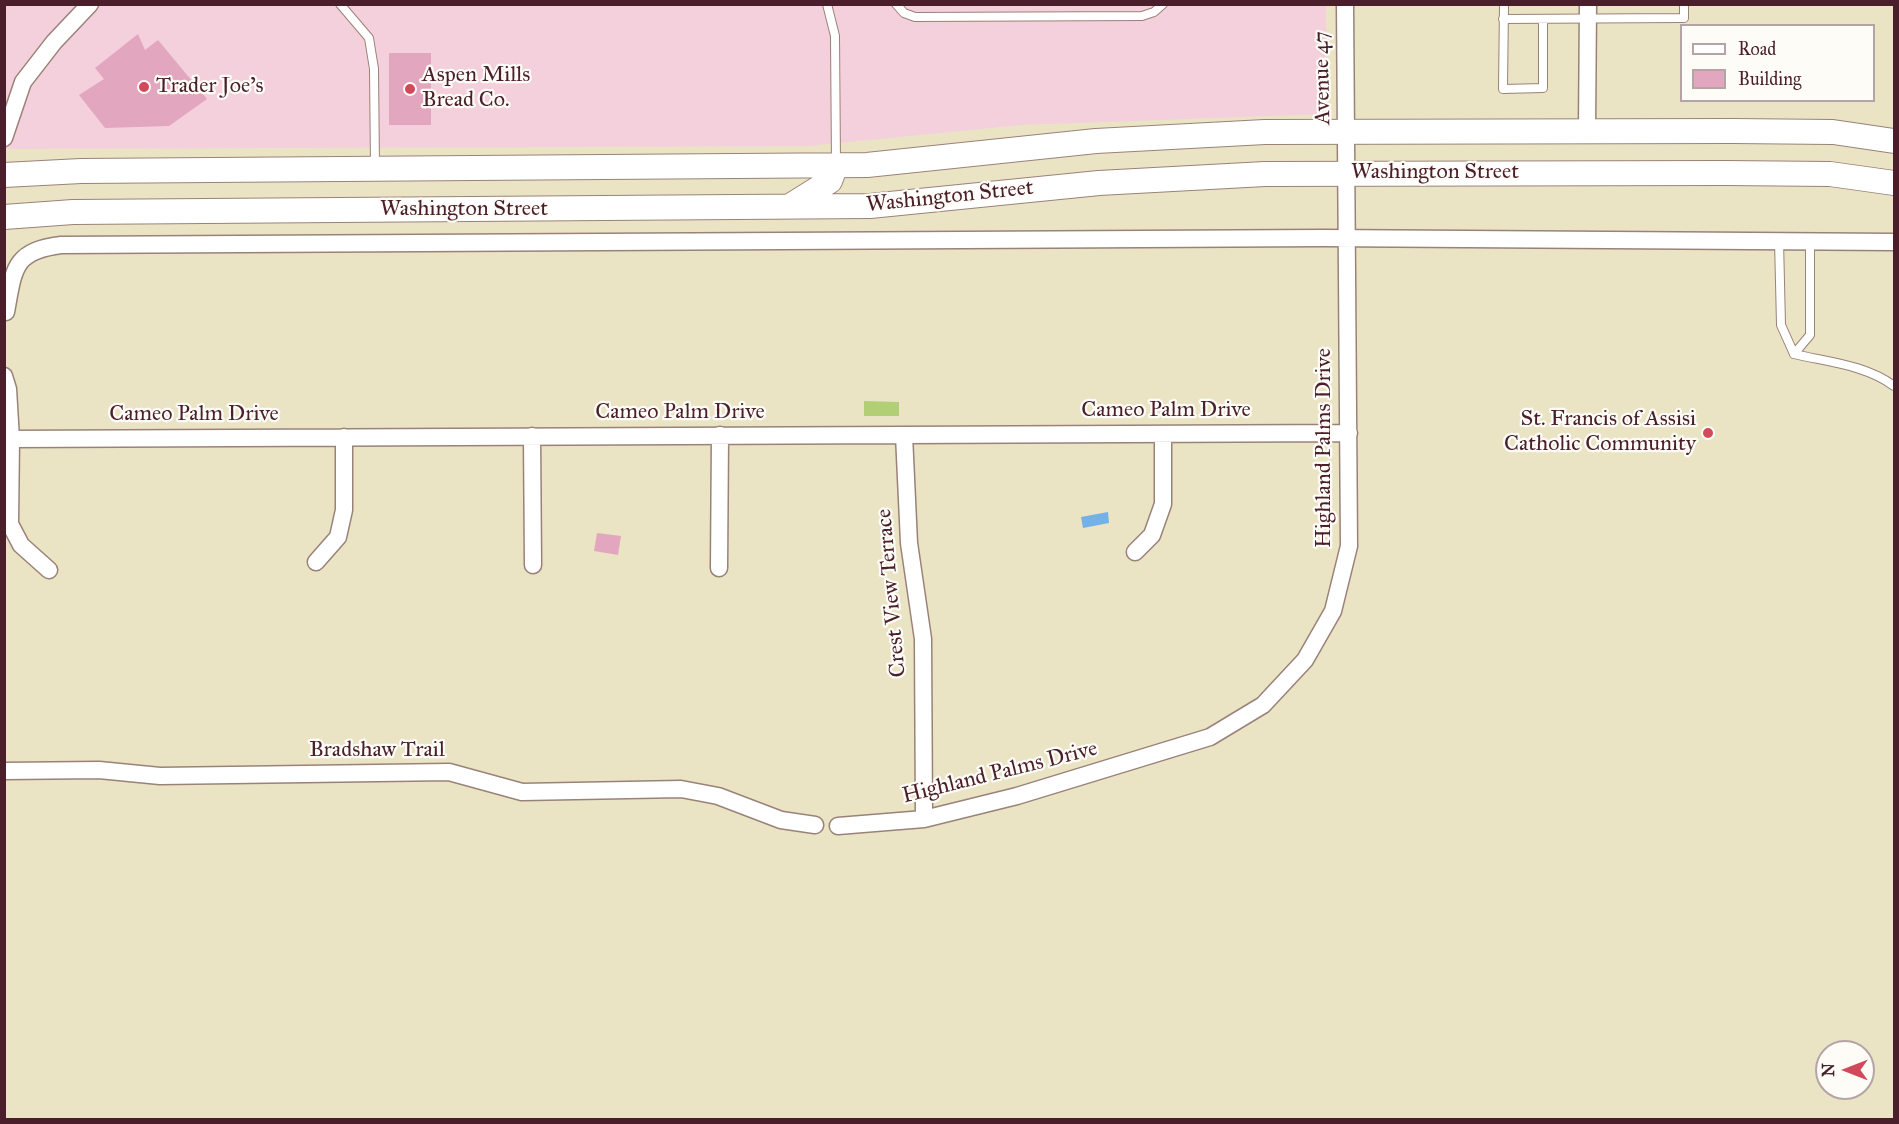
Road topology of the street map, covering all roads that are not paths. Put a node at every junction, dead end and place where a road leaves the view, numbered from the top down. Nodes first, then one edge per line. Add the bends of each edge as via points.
1 (90, 4) edge
2 (340, 4) edge
3 (827, 4) edge
4 (896, 4) edge
5 (1162, 4) edge
6 (1345, 4) edge
7 (1504, 4) edge
8 (1684, 4) edge
9 (1588, 12) edge
10 (1503, 19) junction
11 (1543, 19) junction
12 (1587, 130) junction
13 (4, 138) edge
14 (1894, 141) edge
15 (1347, 152) junction
16 (836, 165) junction
17 (375, 169) junction
18 (4, 175) edge
19 (1894, 183) edge
20 (788, 207) junction
21 (4, 217) edge
22 (1347, 238) junction
23 (1779, 240) junction
24 (1810, 240) junction
25 (1894, 242) edge
26 (6, 312) edge
27 (1794, 354) junction
28 (4, 376) edge
29 (1894, 386) edge
30 (1349, 433) junction
31 (1163, 434) junction
32 (720, 435) junction
33 (904, 435) junction
34 (532, 436) junction
35 (344, 437) junction
36 (11, 439) junction
37 (1135, 552) dead end
38 (315, 562) dead end
39 (533, 565) dead end
40 (719, 568) dead end
41 (50, 570) dead end
42 (4, 771) edge
43 (924, 819) junction
44 (814, 825) dead end
45 (838, 826) dead end

1 - 13 street via 23,82
2 - 17 lane via 369,38 374,69
3 - 16 lane via 835,36
4 - 5 lane via 915,17 1142,16 1155,12
6 - 15 street, Avenue 47
7 - 10 lane
8 - 9 lane via 1684,18
9 - 11 lane
9 - 12 street
10 - 11 lane
10 - 11 lane via 1503,89 1543,88
12 - 14 main road, Washington Street via 1833,132
12 - 15 main road, Washington Street
15 - 16 main road, Washington Street via 1265,132 1096,141 917,161
15 - 19 main road, Washington Street via 1806,174
15 - 20 main road, Washington Street via 1265,174 1108,182 870,207
15 - 22 street, Highland Palms Drive
16 - 17 main road, Washington Street
16 - 20 main road via 830,181
17 - 18 main road, Washington Street via 37,171
20 - 21 main road, Washington Street via 74,212
22 - 23 street
22 - 26 street via 61,245 25,255 14,268
22 - 30 street, Highland Palms Drive
23 - 24 street
23 - 27 lane via 1781,325
24 - 25 street
24 - 27 lane via 1810,335
27 - 29 lane via 1880,375
28 - 36 street
30 - 31 street, Cameo Palm Drive
30 - 43 street, Highland Palms Drive via 1349,546 1334,611 1305,660 1263,705 1210,737 1017,796
31 - 33 street, Cameo Palm Drive
31 - 37 street via 1163,504 1152,535
32 - 33 street, Cameo Palm Drive
32 - 34 street, Cameo Palm Drive
32 - 40 street
33 - 43 street, Crest View Terrace via 909,543 923,639
34 - 35 street, Cameo Palm Drive
34 - 39 street
35 - 36 street, Cameo Palm Drive
35 - 38 street via 344,510 338,537
36 - 41 street via 10,524 21,545
42 - 44 street, Bradshaw Trail via 99,770 160,776 449,772 522,792 681,789 718,796 781,820
43 - 45 street, Highland Palms Drive

